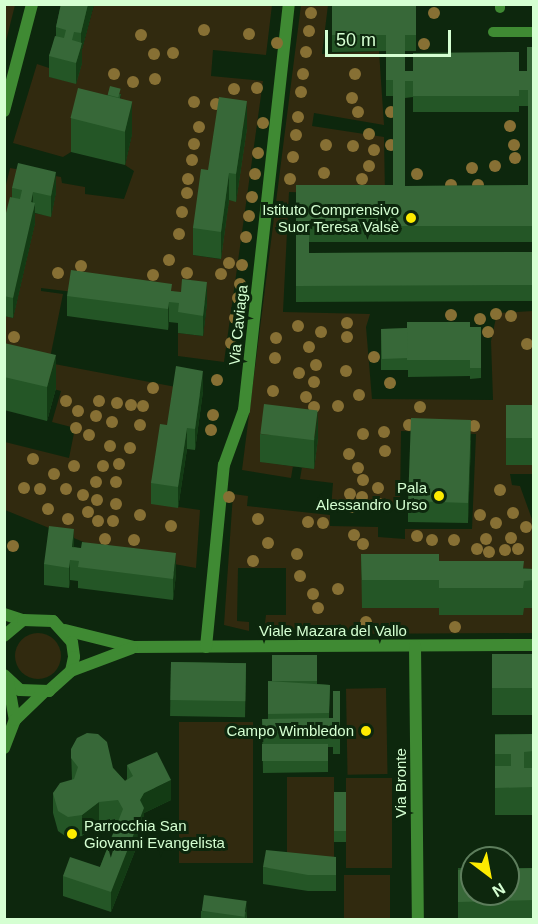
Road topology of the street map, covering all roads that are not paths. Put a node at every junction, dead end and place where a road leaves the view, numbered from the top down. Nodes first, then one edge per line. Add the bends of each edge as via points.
1 (32, 4) edge
2 (289, 4) edge
3 (493, 32) dead end
4 (534, 32) edge
5 (4, 111) edge
6 (4, 614) edge
7 (23, 620) junction
8 (65, 630) junction
9 (4, 636) edge
10 (534, 645) edge
11 (415, 646) junction
12 (133, 647) junction
13 (206, 647) junction
14 (71, 671) junction
15 (6, 678) edge
16 (44, 692) junction
17 (15, 720) junction
18 (4, 748) edge
19 (418, 920) edge

1 - 5 street
2 - 13 street, Via Caviaga via 243,410 224,465
3 - 4 street
6 - 7 street
7 - 8 street, Viale Mazara del Vallo via 53,621
7 - 9 street
8 - 12 street, Viale Mazara del Vallo
8 - 14 street via 72,642
10 - 11 street, Viale Mazara del Vallo
11 - 13 street, Viale Mazara del Vallo
11 - 19 street, Via Bronte
12 - 13 street, Viale Mazara del Vallo
12 - 14 street, Viale Mazara del Vallo
14 - 16 street, Viale Mazara del Vallo via 62,684
15 - 16 street via 20,690
15 - 17 street
16 - 17 street, Viale Mazara del Vallo
17 - 18 street

